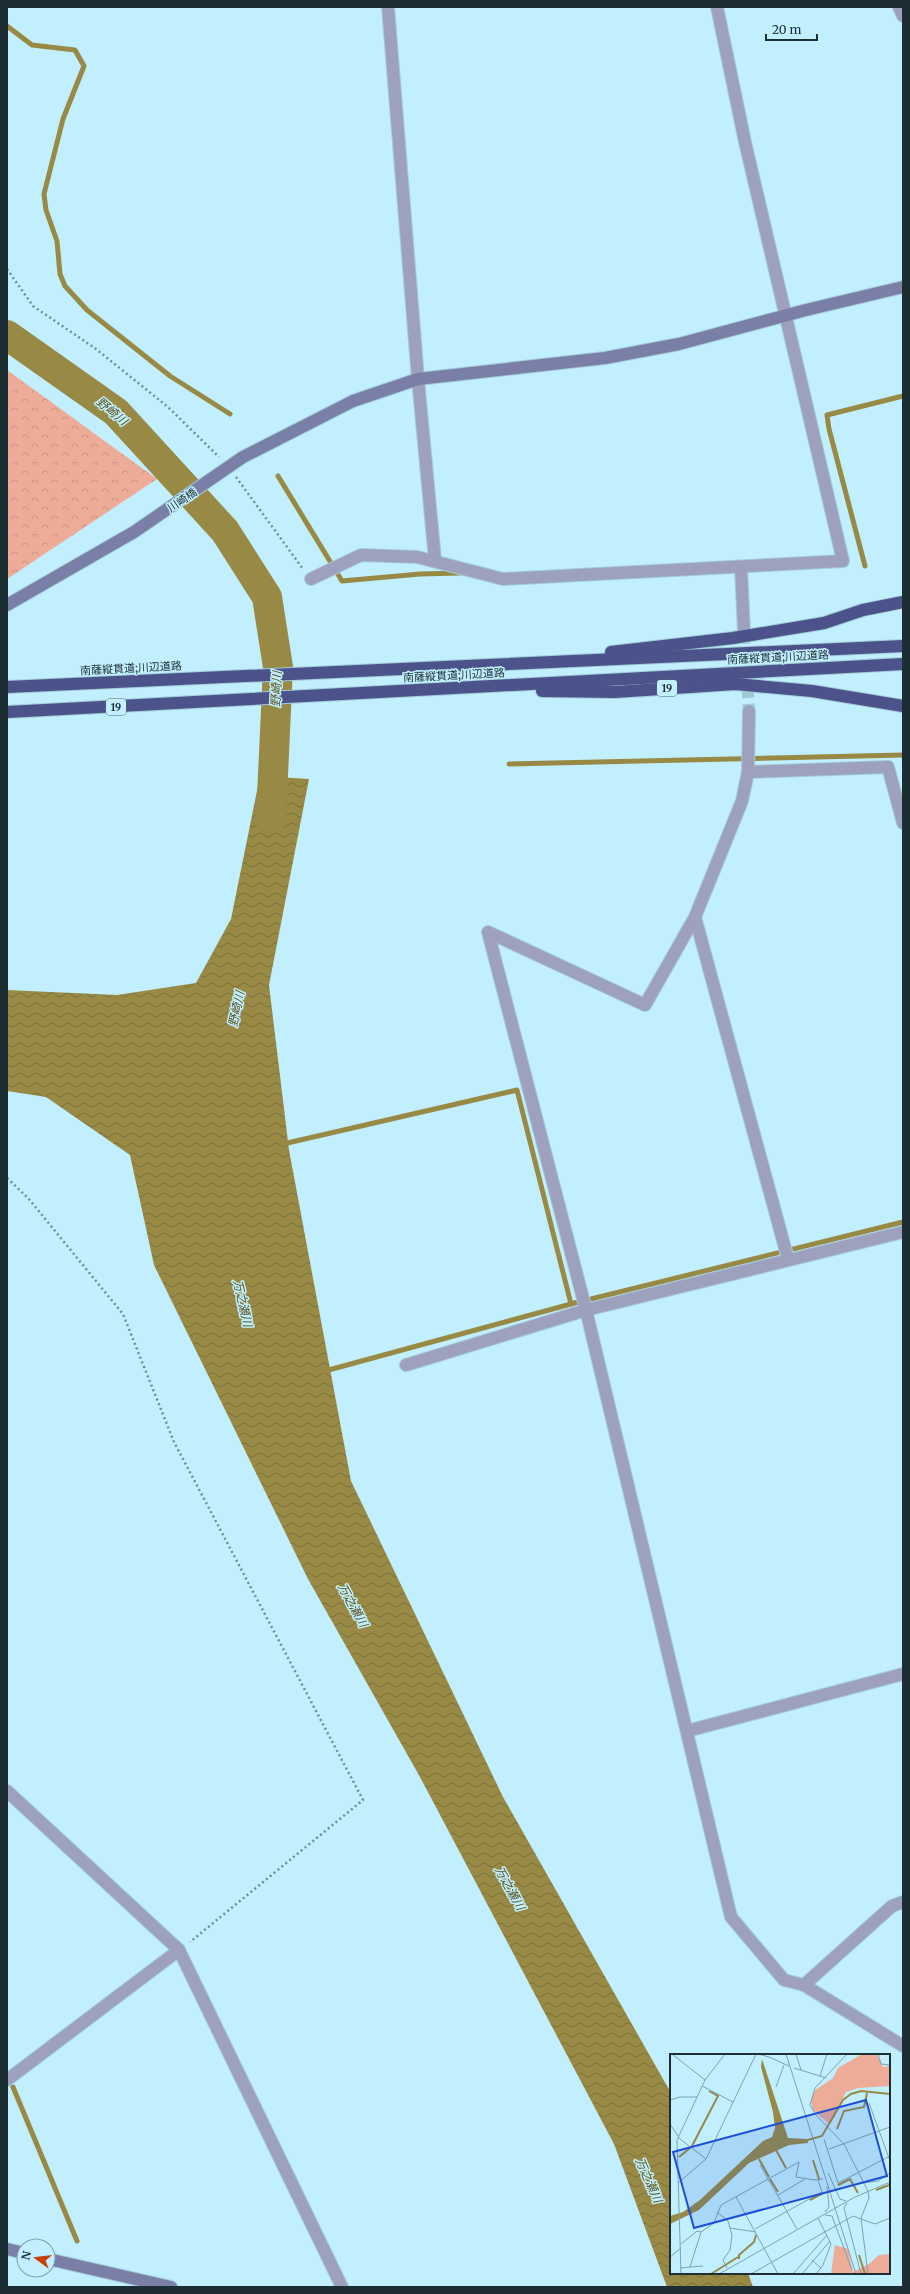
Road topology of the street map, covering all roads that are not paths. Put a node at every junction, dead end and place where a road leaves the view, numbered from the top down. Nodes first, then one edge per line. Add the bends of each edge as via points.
1 (388, 7) edge
2 (717, 7) edge
3 (899, 7) edge
4 (903, 16) edge
5 (903, 287) edge
6 (787, 315) junction
7 (418, 379) junction
8 (435, 560) junction
9 (741, 567) junction
10 (311, 579) road end
11 (903, 602) edge
12 (7, 605) edge
13 (744, 632) tunnel mouth
14 (903, 646) edge
15 (903, 664) edge
16 (440, 667) junction
17 (7, 687) edge
18 (430, 690) junction
19 (903, 706) edge
20 (7, 712) edge
21 (749, 712) tunnel mouth
22 (748, 772) junction
23 (903, 823) edge
24 (695, 917) junction
25 (903, 1232) edge
26 (786, 1254) junction
27 (586, 1310) junction
28 (406, 1366) dead end
29 (903, 1674) edge
30 (687, 1732) junction
31 (7, 1791) edge
32 (903, 1902) edge
33 (180, 1950) junction
34 (804, 1985) junction
35 (903, 2046) edge
36 (7, 2080) edge
37 (56, 2261) edge
38 (129, 2283) edge
39 (171, 2287) edge
40 (342, 2287) edge

1 - 7 street
2 - 6 street via 745,142
3 - 4 street
5 - 6 street, 川崎橋
6 - 7 street, 川崎橋 via 679,344 605,358
6 - 9 street via 843,561
7 - 8 street
7 - 12 street, 川崎橋 via 346,405 243,457 134,532
8 - 9 street via 503,579
8 - 10 street via 385,554 361,555
9 - 13 street
11 - 16 highway, 19 via 863,610 824,623 733,638
14 - 16 highway, 南薩縦貫道;川辺道路 / 19
15 - 18 highway, 南薩縦貫道;川辺道路 / 19
16 - 17 highway, 南薩縦貫道;川辺道路 / 19
18 - 19 highway, 19 via 615,692 735,684 812,691
18 - 20 highway, 南薩縦貫道;川辺道路 / 19
21 - 22 street
22 - 23 street via 888,767
22 - 24 street via 742,801
24 - 26 street
24 - 27 street via 645,1005 488,932
25 - 26 street
26 - 27 street
27 - 28 street
27 - 30 street
29 - 30 street
30 - 34 street via 731,1917 784,1980
31 - 33 street
32 - 34 street via 892,1906
33 - 36 street
33 - 40 street
34 - 35 street
37 - 38 street
38 - 39 street

